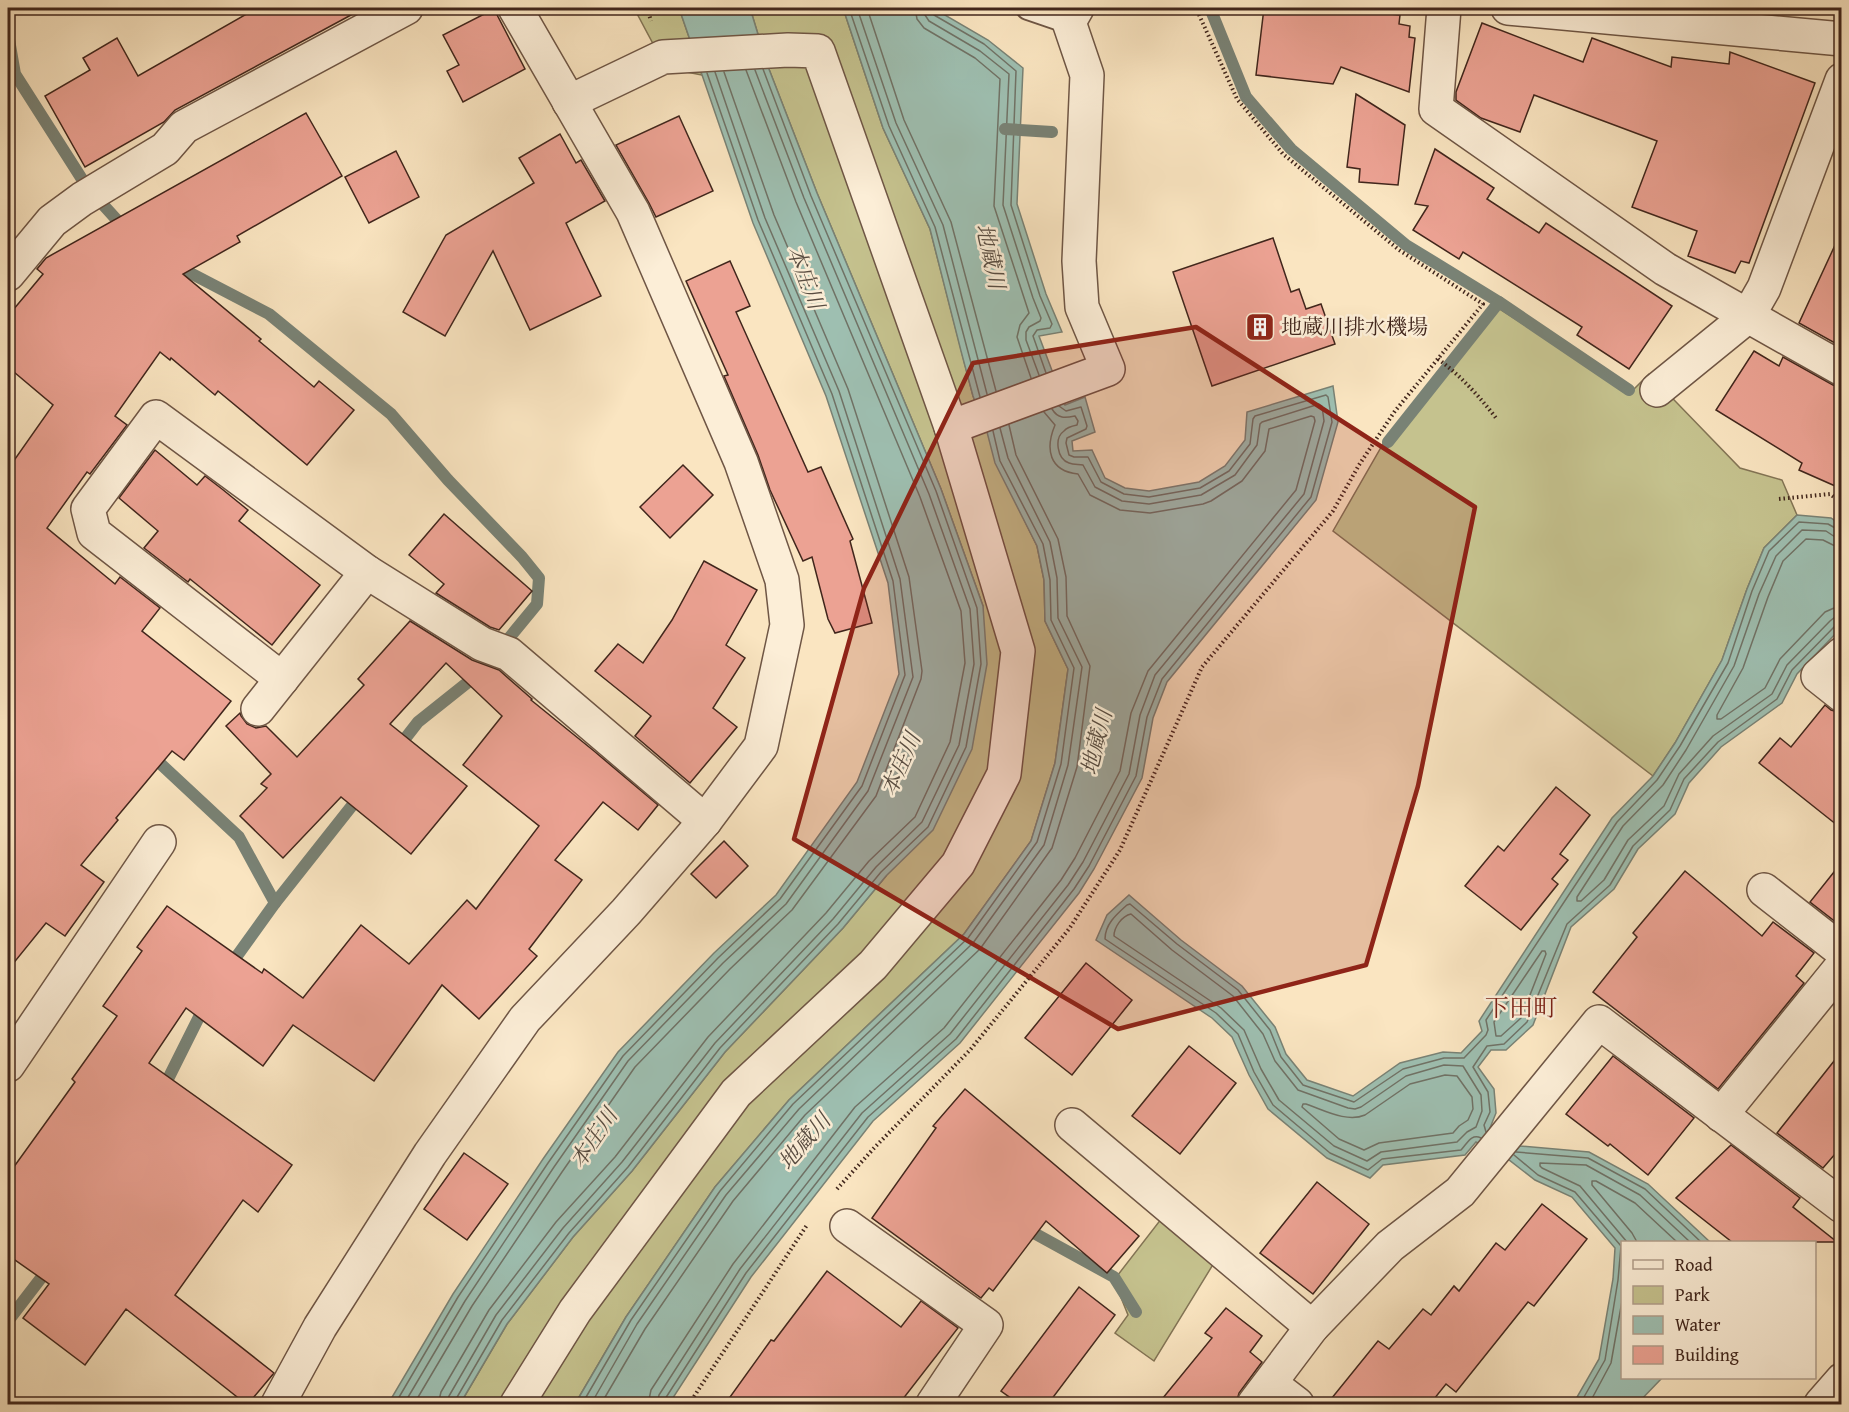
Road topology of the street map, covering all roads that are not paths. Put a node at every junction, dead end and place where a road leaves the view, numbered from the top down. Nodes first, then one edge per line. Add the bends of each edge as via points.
1 (406, 8) edge
2 (515, 8) edge
3 (1029, 8) edge
4 (1444, 8) edge
5 (1517, 8) edge
6 (1073, 15) edge
7 (1842, 39) edge
8 (1842, 80) edge
9 (570, 102) junction
10 (8, 274) edge
11 (1748, 316) junction
12 (1842, 369) edge
13 (1657, 390) dead end
14 (951, 427) junction
15 (367, 572) junction
16 (1842, 654) edge
17 (282, 679) junction
18 (1842, 695) edge
19 (258, 709) dead end
20 (705, 821) junction
21 (159, 842) dead end
22 (1764, 890) dead end
23 (1842, 951) edge
24 (1842, 966) edge
25 (8, 1065) edge
26 (1721, 1115) junction
27 (1072, 1125) dead end
28 (1842, 1206) edge
29 (847, 1226) dead end
30 (1312, 1327) junction
31 (1842, 1380) edge
32 (1262, 1394) edge
33 (278, 1404) edge
34 (517, 1404) edge
35 (933, 1404) edge
36 (1297, 1404) edge
37 (1821, 1404) edge

1 - 10 street via 184,127 165,149 52,221
2 - 9 street
3 - 6 lane
4 - 11 street via 1436,109 1665,269
5 - 7 street
6 - 14 street via 1087,75 1079,261 1082,307 1108,369
8 - 11 street via 1764,288
9 - 14 street via 663,57 818,51
9 - 20 street via 633,212 741,462 782,580 787,625 761,746
11 - 12 street
11 - 13 street
14 - 34 street via 1018,651 1004,774 958,864 873,965 736,1093 575,1311
15 - 17 street
15 - 17 street via 156,417 88,509 94,533
15 - 20 street via 496,649
16 - 18 street via 1818,676
17 - 19 street
20 - 33 street via 525,1019 430,1154 320,1328
21 - 25 street
22 - 23 street
24 - 26 street
26 - 28 street
26 - 30 street via 1599,1022 1460,1192 1390,1246
27 - 30 street
29 - 35 street via 986,1325
30 - 32 street
31 - 37 street
32 - 36 street

